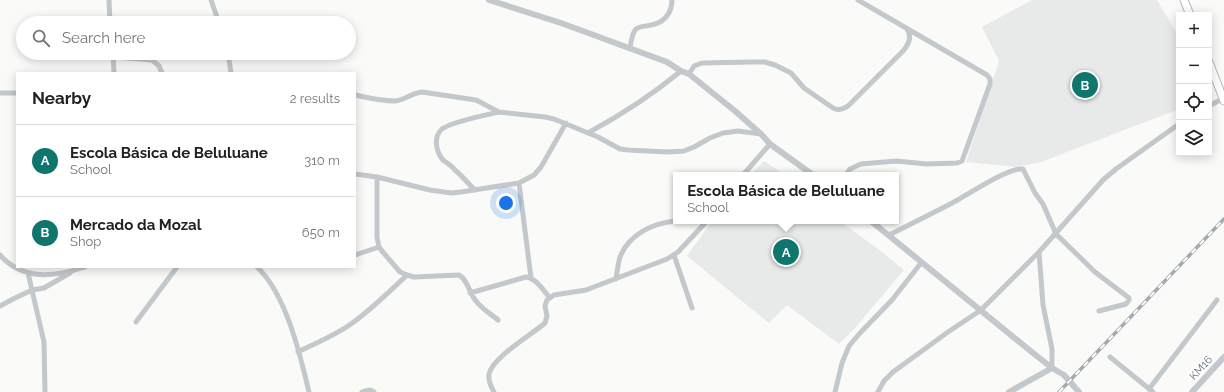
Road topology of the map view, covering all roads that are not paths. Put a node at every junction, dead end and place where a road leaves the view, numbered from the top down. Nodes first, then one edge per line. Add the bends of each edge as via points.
1 (109, 0) edge
2 (212, 0) edge
3 (489, 0) edge
4 (672, 0) edge
5 (858, 0) edge
6 (1185, 0) edge
7 (1190, 12) edge
8 (110, 16) edge
9 (217, 16) edge
10 (907, 28) junction
11 (630, 48) junction
12 (113, 60) edge
13 (152, 60) edge
14 (229, 60) edge
15 (1212, 70) edge
16 (681, 71) junction
17 (114, 72) edge
18 (162, 72) edge
19 (231, 72) edge
20 (689, 74) junction
21 (0, 93) edge
22 (16, 93) edge
23 (356, 95) edge
24 (1224, 98) edge
25 (1212, 104) edge
26 (498, 112) junction
27 (566, 123) junction
28 (1176, 126) edge
29 (588, 133) junction
30 (762, 134) junction
31 (770, 144) junction
32 (746, 172) edge
33 (809, 172) edge
34 (848, 172) edge
35 (356, 174) edge
36 (377, 177) junction
37 (520, 182) junction
38 (474, 190) junction
39 (673, 221) edge
40 (704, 224) edge
41 (875, 224) edge
42 (1056, 234) junction
43 (888, 235) junction
44 (379, 247) junction
45 (1039, 252) junction
46 (0, 255) edge
47 (356, 255) edge
48 (674, 255) junction
49 (921, 263) junction
50 (16, 268) edge
51 (16, 268) edge
52 (81, 268) edge
53 (176, 268) edge
54 (258, 268) edge
55 (76, 270) junction
56 (28, 273) junction
57 (407, 275) junction
58 (531, 278) junction
59 (616, 279) junction
60 (32, 290) junction
61 (470, 292) junction
62 (550, 297) junction
63 (1217, 300) dead end
64 (0, 306) edge
65 (692, 308) dead end
66 (981, 310) junction
67 (1099, 311) dead end
68 (498, 320) dead end
69 (136, 322) dead end
70 (298, 352) junction
71 (1110, 357) dead end
72 (1224, 357) edge
73 (1052, 368) junction
74 (1151, 391) edge
75 (45, 392) edge
76 (309, 392) edge
77 (362, 392) edge
78 (374, 392) edge
79 (494, 392) edge
80 (835, 392) edge
81 (878, 392) edge
82 (1009, 392) edge
83 (1079, 392) edge
84 (1192, 392) edge

1 - 8 street
2 - 9 street
3 - 11 street
4 - 11 street via 669,14 659,23 641,26 633,33
5 - 10 street
6 - 7 main road
10 - 20 street via 909,41 904,50 842,109 833,108 804,88 791,73 765,62 702,63 694,66
10 - 34 street via 987,74 990,79 989,90 962,161 861,164
11 - 16 street via 667,62
12 - 17 street
13 - 18 street
14 - 19 street
15 - 24 main road
16 - 20 street
16 - 29 street via 635,106
20 - 30 street
21 - 22 street
23 - 26 street via 396,101 422,92 476,100
24 - 25 street
26 - 27 street via 545,117
26 - 38 street via 454,124 442,129 437,136 436,144 441,157
27 - 29 street
27 - 37 street via 541,167 534,175
28 - 42 street via 1116,169
29 - 30 street via 620,149 668,152 684,151 723,133 738,131
30 - 31 street
31 - 32 street
31 - 33 street
35 - 36 street
36 - 38 street via 451,193
36 - 44 street
37 - 38 street
37 - 58 street
39 - 59 street via 647,228 628,244 620,257
40 - 48 street
41 - 43 street
42 - 43 street via 1025,171 1020,168
42 - 45 street
42 - 67 street via 1095,272 1129,298 1126,304
43 - 49 street
44 - 47 street
44 - 57 street via 400,272
45 - 66 street
45 - 73 street via 1043,305 1052,349
46 - 50 street
48 - 59 street
48 - 65 street
49 - 66 street
49 - 80 street via 892,300 849,346
51 - 56 street
52 - 55 street
53 - 69 street
54 - 70 street via 275,290 289,321
55 - 56 street via 45,275
55 - 60 street via 44,288
56 - 60 street
57 - 61 street via 459,275 464,278
57 - 70 street via 351,324
58 - 61 street via 526,277
58 - 62 street
59 - 62 street via 586,290
60 - 64 street
60 - 75 street via 44,342
61 - 68 street via 478,304
62 - 79 street via 547,300 545,323 500,358 489,373
63 - 74 street
66 - 73 street
66 - 81 street via 893,372
70 - 76 street
71 - 74 street
72 - 84 street, KM16
73 - 82 street
73 - 83 street via 1064,375
77 - 78 street

